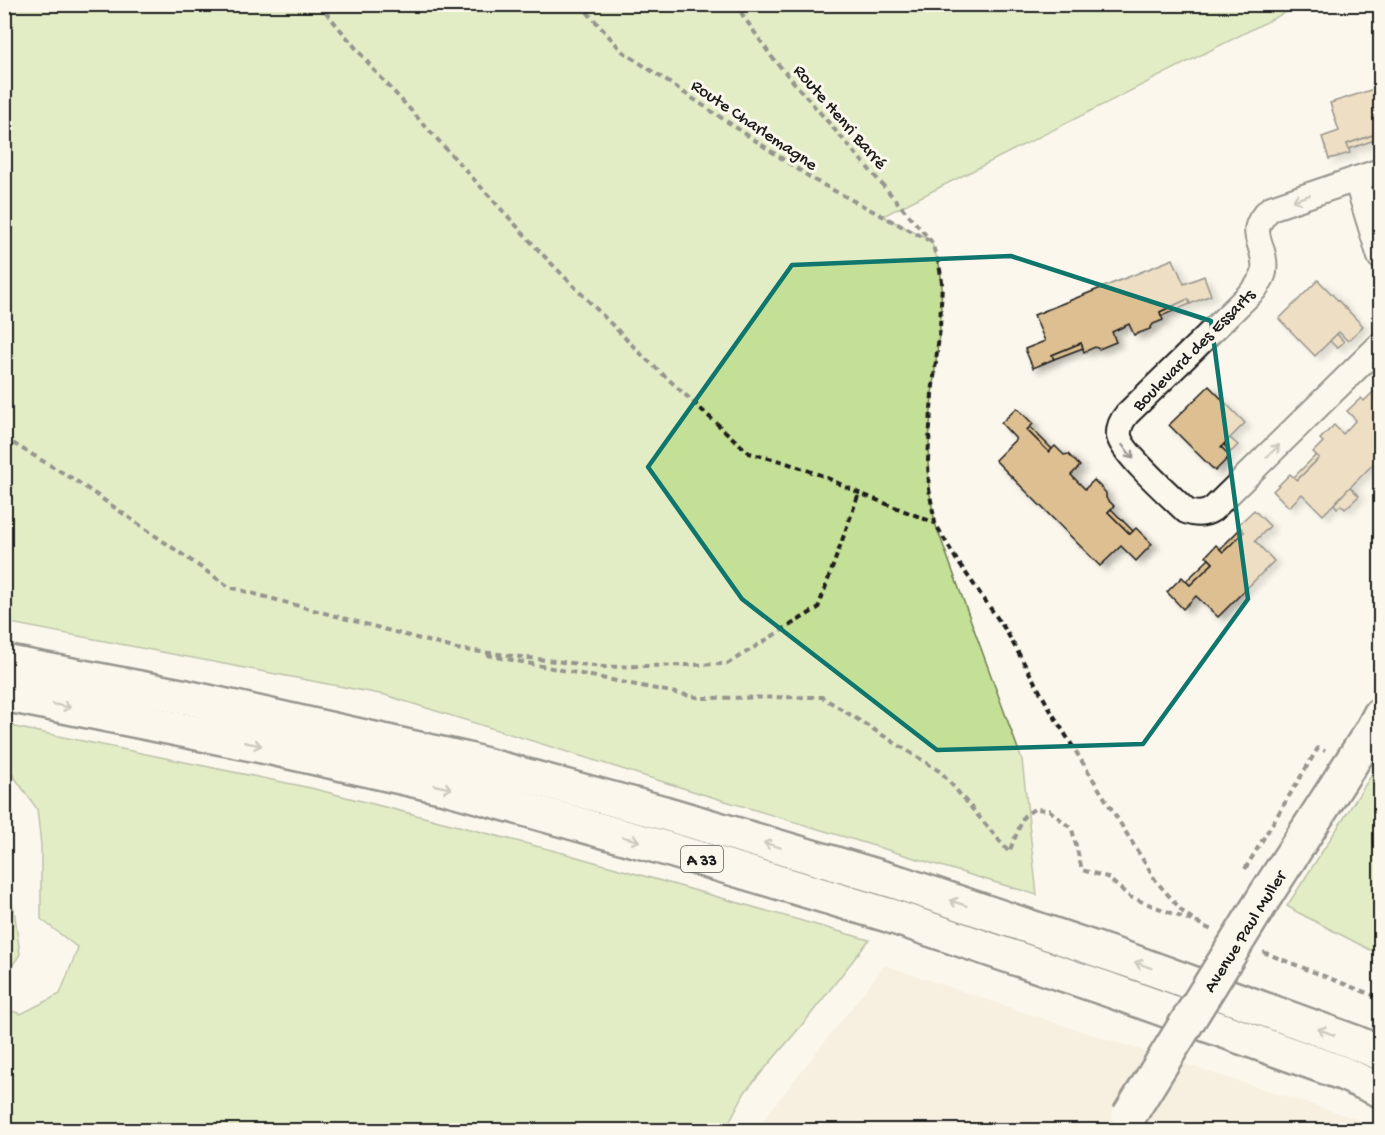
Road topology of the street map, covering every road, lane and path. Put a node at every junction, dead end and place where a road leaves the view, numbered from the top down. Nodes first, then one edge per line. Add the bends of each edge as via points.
1 (319, 4) edge
2 (580, 4) edge
3 (735, 4) edge
4 (1380, 171) edge
5 (1356, 179) junction
6 (931, 242) junction
7 (1380, 257) edge
8 (1380, 345) edge
9 (4, 438) edge
10 (859, 493) junction
11 (935, 523) junction
12 (457, 649) junction
13 (4, 662) edge
14 (4, 694) edge
15 (1377, 723) edge
16 (1203, 926) junction
17 (1218, 933) dead end
18 (1254, 948) dead end
19 (1380, 998) edge
20 (1380, 1053) edge
21 (1380, 1090) edge
22 (1124, 1123) edge

1 - 10 path via 544,256 645,358 749,453 824,476
2 - 6 path, Route Charlemagne via 622,51 814,180
3 - 6 path, Route Henri Barré via 771,56
4 - 5 street, Boulevard des Essarts
5 - 7 street
5 -> 8 street, Boulevard des Essarts via 1271,208 1264,214 1256,233 1264,265 1262,279 1127,414 1119,428 1121,443 1186,511 1207,512
6 - 11 path via 942,282 928,460
9 - 12 path via 75,480 229,587
10 - 11 path
10 - 12 path via 818,608 727,664 603,667
11 - 16 path via 1005,629 1156,881 1183,912
12 - 16 path via 700,698 822,697 942,772 1008,852 1024,816 1034,809 1049,810 1072,829 1082,870 1107,877 1130,897
20 -> 13 main road, A 33 via 1134,962 900,883 664,813 452,757 186,696
14 -> 21 main road, A 33 via 449,788 664,848 888,915 1107,989
15 - 22 main road, Avenue Paul Muller, bridge
16 - 17 path
18 - 19 path

